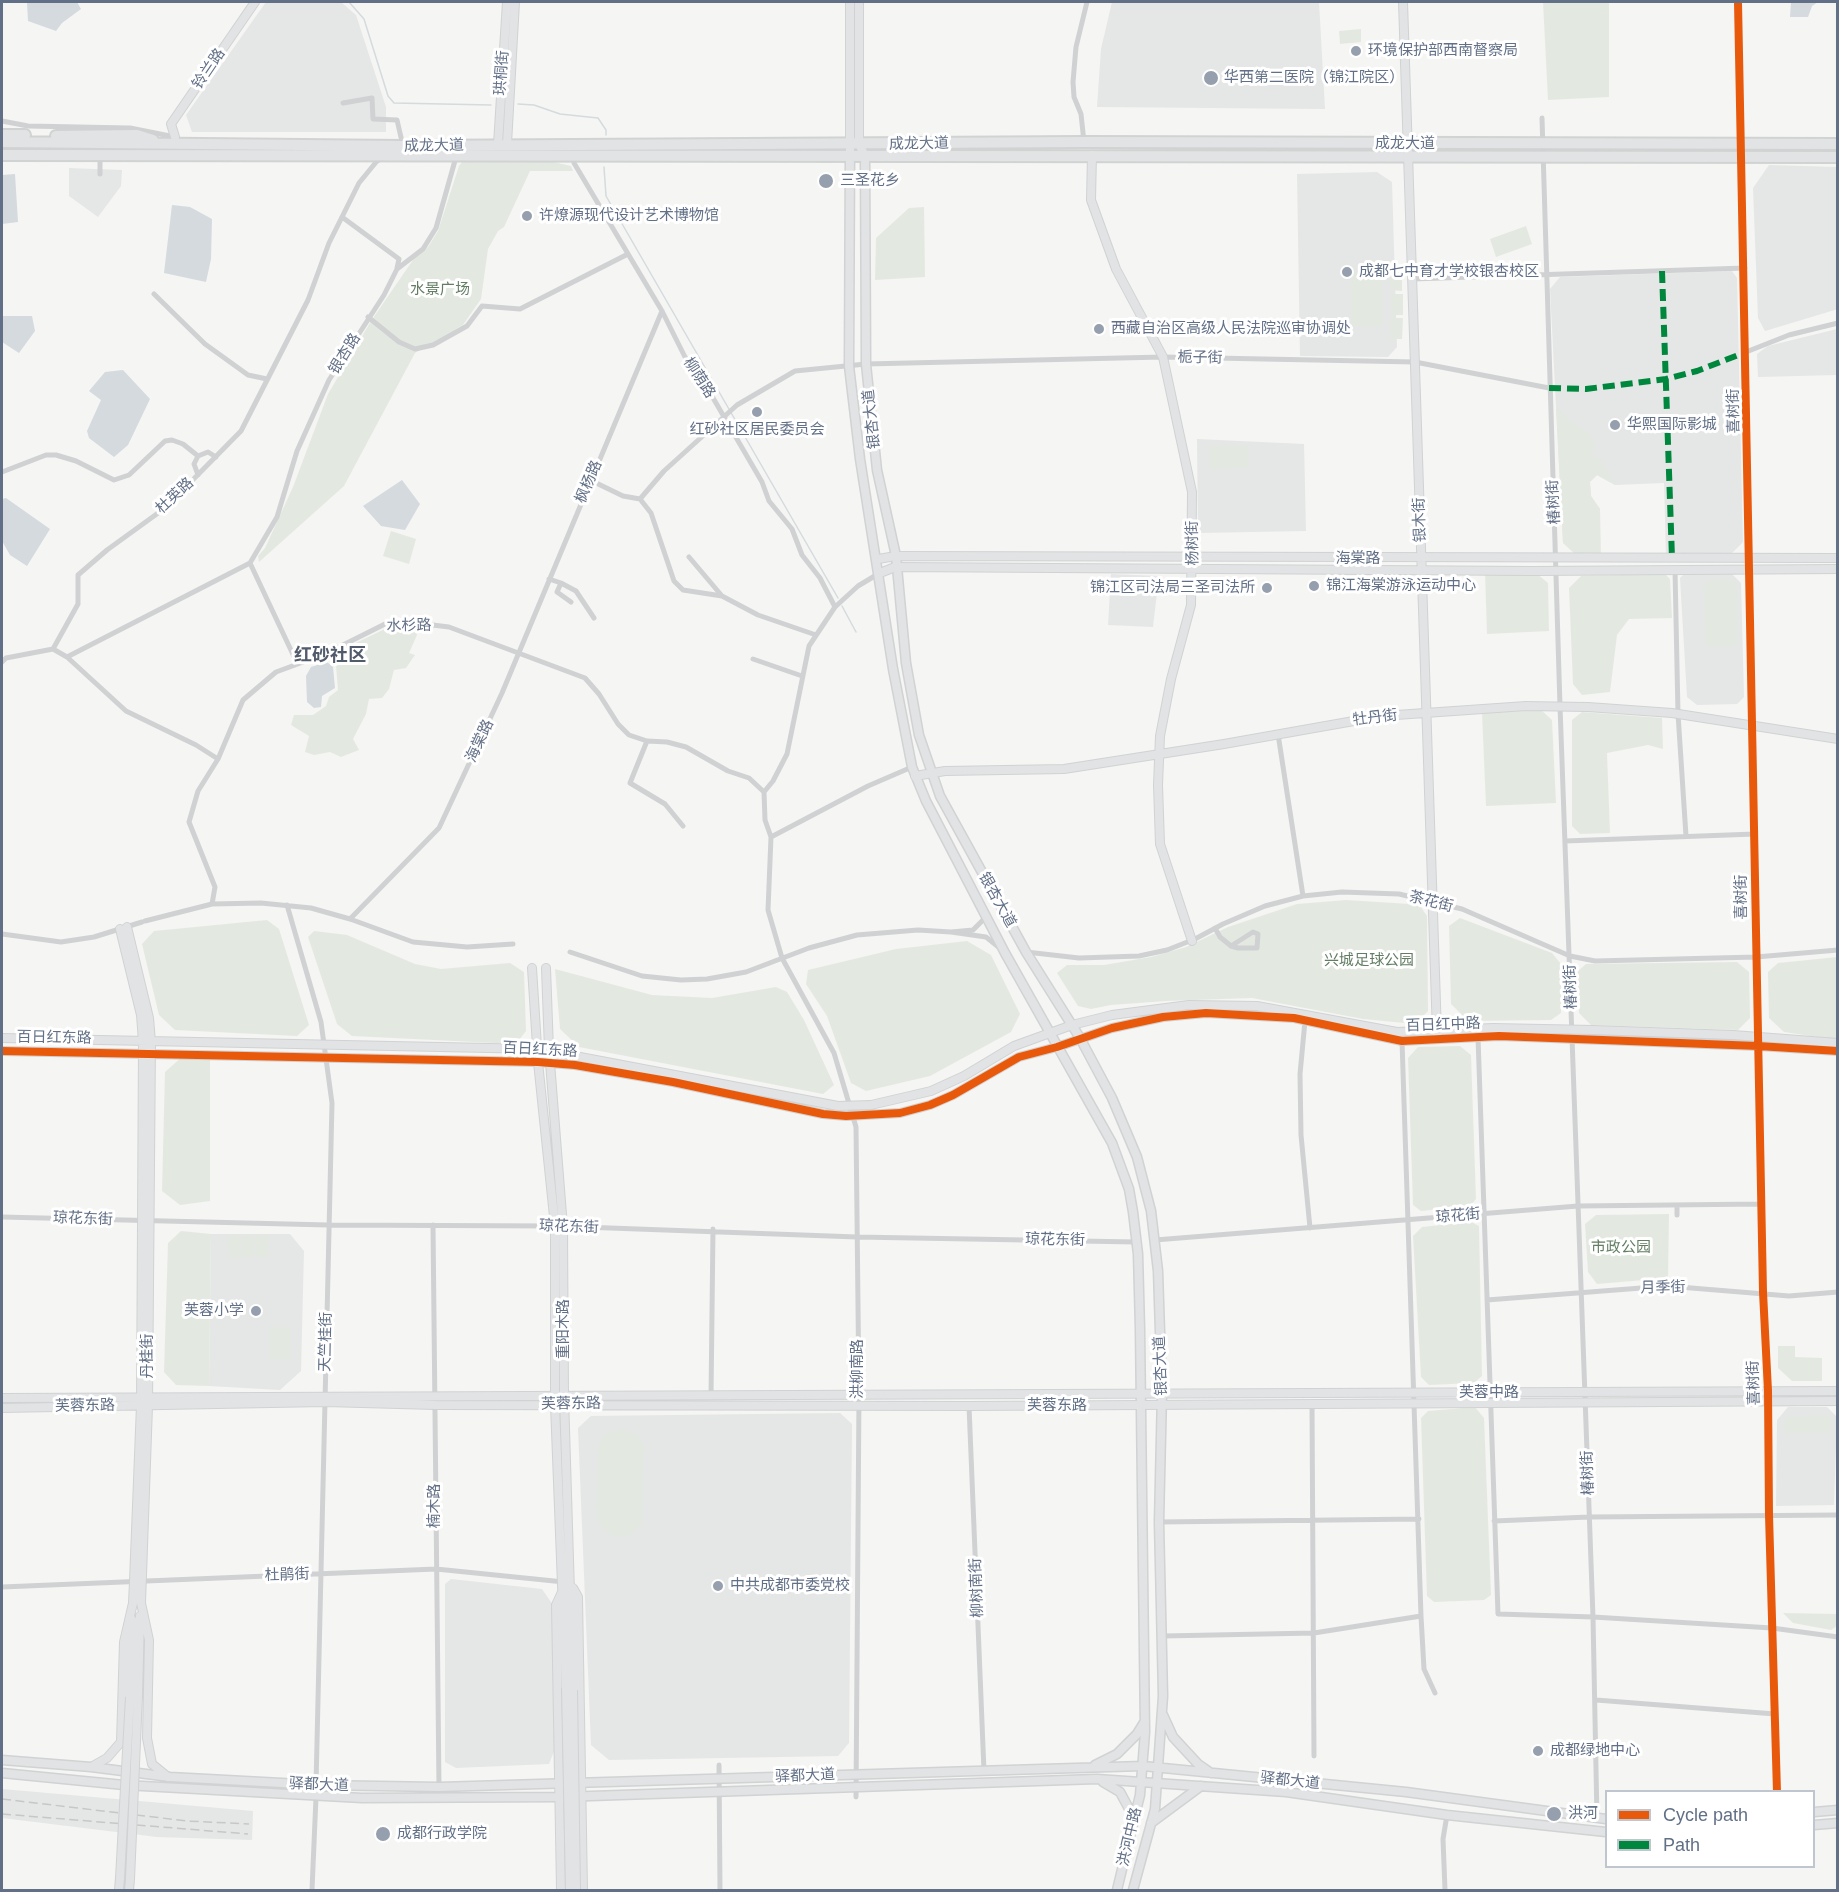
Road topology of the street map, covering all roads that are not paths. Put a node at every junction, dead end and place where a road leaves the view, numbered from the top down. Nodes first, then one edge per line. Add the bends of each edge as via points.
1 (255, 2) edge
2 (507, 2) edge
3 (515, 2) edge
4 (850, 2) edge
5 (859, 2) edge
6 (1087, 2) edge
7 (1403, 2) edge
8 (1738, 2) edge
9 (343, 103) dead end
10 (1542, 118) dead end
11 (2, 121) edge
12 (2, 135) edge
13 (172, 141) junction
14 (2, 142) edge
15 (1084, 142) junction
16 (1741, 142) junction
17 (503, 144) junction
18 (1543, 144) junction
19 (1838, 144) edge
20 (855, 145) junction
21 (1408, 145) junction
22 (403, 146) junction
23 (573, 150) junction
24 (2, 155) edge
25 (100, 155) junction
26 (1092, 155) junction
27 (850, 156) junction
28 (865, 156) junction
29 (1544, 156) junction
30 (1741, 156) junction
31 (387, 157) junction
32 (456, 157) junction
33 (1408, 157) junction
34 (1838, 157) edge
35 (100, 174) dead end
36 (342, 217) junction
37 (628, 254) junction
38 (1745, 268) junction
39 (397, 269) junction
40 (1547, 275) junction
41 (1412, 279) junction
42 (154, 294) dead end
43 (662, 311) junction
44 (368, 317) junction
45 (1838, 323) edge
46 (1746, 352) junction
47 (1163, 357) junction
48 (1415, 362) junction
49 (866, 364) junction
50 (849, 366) junction
51 (267, 379) junction
52 (1549, 388) junction
53 (726, 416) junction
54 (198, 456) junction
55 (216, 457) junction
56 (2, 472) edge
57 (198, 475) junction
58 (590, 480) junction
59 (640, 499) junction
60 (896, 556) junction
61 (689, 557) dead end
62 (1193, 558) junction
63 (1749, 558) junction
64 (1838, 558) edge
65 (878, 559) junction
66 (1421, 559) junction
67 (1556, 560) junction
68 (250, 563) junction
69 (895, 567) junction
70 (1193, 569) junction
71 (1838, 569) edge
72 (1422, 570) junction
73 (1675, 570) junction
74 (1750, 570) junction
75 (1557, 571) junction
76 (880, 573) junction
77 (549, 579) junction
78 (561, 583) junction
79 (722, 596) junction
80 (571, 602) dead end
81 (835, 607) junction
82 (594, 618) dead end
83 (816, 635) junction
84 (53, 649) junction
85 (518, 653) junction
86 (67, 657) junction
87 (753, 659) dead end
88 (2, 662) edge
89 (297, 663) junction
90 (802, 676) junction
91 (1560, 706) junction
92 (1426, 714) junction
93 (1678, 714) junction
94 (1753, 725) junction
95 (1278, 734) junction
96 (1838, 739) edge
97 (647, 741) junction
98 (1159, 755) junction
99 (218, 759) junction
100 (914, 772) junction
101 (931, 773) junction
102 (764, 792) junction
103 (682, 826) dead end
104 (1755, 834) junction
105 (1686, 836) junction
106 (771, 837) junction
107 (1565, 841) junction
108 (1303, 897) junction
109 (1432, 902) junction
110 (212, 904) junction
111 (287, 905) junction
112 (987, 915) junction
113 (350, 919) junction
114 (124, 928) junction
115 (1215, 928) junction
116 (951, 932) junction
117 (2, 934) edge
118 (1241, 940) junction
119 (1192, 941) junction
120 (513, 944) dead end
121 (1231, 946) junction
122 (1244, 948) junction
123 (1838, 950) edge
124 (570, 952) dead end
125 (1026, 952) junction
126 (1005, 953) junction
127 (1570, 956) junction
128 (1756, 957) junction
129 (782, 958) junction
130 (532, 968) dead end
131 (546, 968) dead end
132 (1305, 1021) junction
133 (1072, 1025) junction
134 (1049, 1033) junction
135 (1573, 1034) junction
136 (1437, 1035) junction
137 (1478, 1037) junction
138 (1758, 1037) junction
139 (2, 1038) edge
140 (1080, 1038) junction
141 (1402, 1041) junction
142 (147, 1042) junction
143 (1838, 1043) edge
144 (325, 1044) junction
145 (1758, 1046) junction
146 (1057, 1047) junction
147 (538, 1049) junction
148 (549, 1050) junction
149 (2, 1051) edge
150 (1838, 1051) edge
151 (147, 1054) junction
152 (327, 1058) junction
153 (538, 1062) junction
154 (550, 1063) junction
155 (851, 1106) junction
156 (855, 1116) junction
157 (1761, 1204) junction
158 (1677, 1205) junction
159 (1578, 1206) junction
160 (1484, 1213) junction
161 (1677, 1215) dead end
162 (2, 1217) edge
163 (1408, 1220) junction
164 (146, 1221) junction
165 (330, 1225) junction
166 (433, 1225) junction
167 (559, 1226) junction
168 (1310, 1228) junction
169 (713, 1229) junction
170 (857, 1237) junction
171 (1155, 1240) junction
172 (1136, 1242) junction
173 (1762, 1292) junction
174 (1838, 1292) edge
175 (1581, 1293) junction
176 (1487, 1300) junction
177 (1768, 1391) junction
178 (1838, 1391) edge
179 (1140, 1392) junction
180 (1415, 1392) junction
181 (1162, 1393) junction
182 (859, 1394) junction
183 (711, 1396) junction
184 (1490, 1397) junction
185 (1585, 1397) junction
186 (2, 1398) edge
187 (325, 1399) junction
188 (435, 1401) junction
189 (560, 1401) junction
190 (1768, 1401) junction
191 (1838, 1401) edge
192 (144, 1402) junction
193 (1415, 1403) junction
194 (859, 1404) junction
195 (1312, 1404) junction
196 (1162, 1405) junction
197 (969, 1406) junction
198 (1141, 1406) junction
199 (2, 1408) edge
200 (1769, 1515) junction
201 (1838, 1515) edge
202 (1589, 1517) junction
203 (1419, 1519) junction
204 (1313, 1520) junction
205 (1494, 1521) junction
206 (1159, 1522) junction
207 (436, 1569) junction
208 (322, 1574) junction
209 (137, 1581) junction
210 (568, 1584) junction
211 (2, 1587) edge
212 (137, 1603) junction
213 (1421, 1616) junction
214 (1593, 1617) junction
215 (1772, 1628) junction
216 (1314, 1633) junction
217 (1163, 1636) junction
218 (1838, 1637) edge
219 (569, 1689) junction
220 (1435, 1693) dead end
221 (134, 1696) junction
222 (1596, 1700) junction
223 (1162, 1714) junction
224 (1775, 1714) junction
225 (1145, 1721) junction
226 (1314, 1756) dead end
227 (2, 1760) edge
228 (719, 1765) dead end
229 (1143, 1766) junction
230 (91, 1767) junction
231 (1090, 1768) junction
232 (1159, 1768) junction
233 (984, 1771) junction
234 (2, 1773) edge
235 (1212, 1773) junction
236 (857, 1775) junction
237 (170, 1777) junction
238 (719, 1778) junction
239 (1097, 1779) junction
240 (581, 1782) junction
241 (1142, 1782) junction
242 (561, 1783) junction
243 (1158, 1784) junction
244 (316, 1785) junction
245 (857, 1786) junction
246 (1201, 1786) junction
247 (439, 1787) junction
248 (1777, 1790) edge
249 (720, 1791) junction
250 (582, 1796) junction
251 (316, 1797) junction
252 (561, 1797) junction
253 (856, 1797) dead end
254 (1838, 1810) edge
255 (1815, 1812) edge
256 (1448, 1815) junction
257 (1602, 1819) edge
258 (1135, 1820) junction
259 (1151, 1823) junction
260 (1838, 1823) edge
261 (1815, 1826) edge
262 (1605, 1832) edge
263 (119, 1890) edge
264 (129, 1890) edge
265 (312, 1890) edge
266 (561, 1890) edge
267 (570, 1890) edge
268 (576, 1890) edge
269 (583, 1890) edge
270 (720, 1890) edge
271 (1117, 1890) edge
272 (1133, 1890) edge
273 (1445, 1890) edge

1 - 13 street, 铃兰路 via 171,124
2 - 17 street, 珙桐街
3 - 17 street, 珙桐街
4 - 20 street, 银杏大道
5 - 20 street, 银杏大道
6 - 15 street via 1076,46 1073,82
7 - 21 street, 银木街
8 - 16 street, 喜树街
9 - 22 street via 372,98 373,119 398,120
10 - 18 street, 椿树街
11 - 13 street via 28,126 130,128
12 - 13 highway via 137,135
13 - 14 highway, 成龙大道
13 - 22 highway, 成龙大道 via 192,146
15 - 20 highway, 成龙大道
15 - 21 highway, 成龙大道
16 - 18 highway, 成龙大道
16 - 19 highway, 成龙大道
16 - 30 street, 喜树街
17 - 22 highway, 成龙大道
17 - 23 highway, 成龙大道
18 - 21 highway, 成龙大道
18 - 29 street, 椿树街
20 - 23 highway, 成龙大道
20 - 27 main road, 银杏大道
20 - 28 main road, 银杏大道
21 - 33 street, 银木街
23 - 27 highway, 成龙大道
23 - 32 highway, 成龙大道
23 - 37 street, 柳荫路
24 - 25 highway, 成龙大道
25 - 31 highway, 成龙大道
25 - 35 street
26 - 28 highway, 成龙大道
26 - 33 highway, 成龙大道
26 - 47 street, 杨树街 via 1091,200 1100,230 1129,296
27 - 28 highway, 成龙大道
27 - 50 main road, 银杏大道
28 - 49 main road, 银杏大道
29 - 30 highway, 成龙大道
29 - 33 highway, 成龙大道
29 - 40 street, 椿树街
30 - 34 highway, 成龙大道
30 - 38 street, 喜树街
31 - 32 highway, 成龙大道
31 - 36 street, 杜英路 via 377,161 359,183
32 - 39 street, 银杏路 via 433,234 423,249
33 - 41 street, 银木街
36 - 39 street via 399,259
36 - 51 street, 杜英路 via 308,300
37 - 43 street, 柳荫路
37 - 44 street via 520,309 482,306 467,326 433,345 415,349 399,342
38 - 40 street
38 - 46 street, 喜树街
39 - 44 street, 银杏路
40 - 41 street
40 - 52 street, 椿树街
41 - 48 street, 银木街
42 - 51 street via 205,344 248,375
43 - 53 street, 柳荫路 via 685,357
43 - 58 street, 枫杨路 via 638,359
44 - 68 street, 银杏路 via 329,380 297,451 277,517
45 - 46 street via 1789,335
46 - 63 street, 喜树街
47 - 48 street, 栀子街
47 - 49 street, 栀子街
47 - 62 street, 杨树街 via 1192,492
48 - 52 street, 栀子街
48 - 66 street, 银木街
49 - 50 street, 栀子街
49 - 60 main road, 银杏大道 via 877,471
50 - 53 street, 栀子街 via 795,372
50 - 65 main road, 银杏大道
51 - 55 street, 杜英路 via 241,431
52 - 67 street, 椿树街
53 - 59 street, 栀子街 via 664,471
53 - 81 street, 柳荫路 via 769,501 792,529 802,555
54 - 55 street via 208,452
54 - 56 street via 172,440 165,441 129,476 114,480 76,460 56,455 46,455
54 - 57 street via 194,469
55 - 57 street, 杜英路
57 - 84 street, 杜英路 via 165,508 78,575 78,604
58 - 59 street via 623,496
58 - 77 street, 枫杨路
59 - 79 street via 651,513 674,581 683,590
60 - 62 street, 海棠路
60 - 65 street, 海棠路
60 - 69 main road, 银杏大道
61 - 79 street
62 - 66 street, 海棠路
62 - 70 street, 杨树街
63 - 64 street, 海棠路
63 - 67 street, 海棠路
63 - 74 street, 喜树街
65 - 76 main road, 银杏大道
66 - 67 street, 海棠路
66 - 72 street, 银木街
67 - 75 street, 椿树街
68 - 86 street
68 - 89 street
69 - 70 street, 海棠路
69 - 76 street, 海棠路
69 - 101 main road, 银杏大道 via 906,663 919,735
70 - 72 street, 海棠路
70 - 98 street, 杨树街 via 1191,606 1172,679
71 - 74 street, 海棠路
72 - 75 street, 海棠路
72 - 92 street, 银木街
73 - 74 street, 海棠路
73 - 75 street, 海棠路
73 - 93 street
74 - 94 street, 喜树街
75 - 91 street, 椿树街
76 - 81 street
76 - 100 main road, 银杏大道 via 903,726
77 - 78 street
77 - 85 street, 枫杨路
78 - 80 street via 557,592
78 - 82 street via 576,591
79 - 83 street via 758,615
81 - 83 street
83 - 90 street via 809,646
84 - 86 street
84 - 88 street
85 - 89 street, 水杉路 via 449,627 387,623 325,654
85 - 97 street, 水杉路 via 585,678 618,724 629,735
85 - 113 street, 海棠路 via 440,828
86 - 99 street via 126,711 196,744
87 - 90 street
89 - 99 street, 水杉路 via 276,672 243,700
90 - 102 street via 787,754
91 - 92 street, 牡丹街
91 - 93 street, 牡丹街
91 - 107 street, 椿树街
92 - 95 street, 牡丹街 via 1382,716
92 - 109 street, 银木街
93 - 94 street, 牡丹街
93 - 105 street
94 - 96 street, 牡丹街
94 - 104 street, 喜树街
95 - 98 street, 牡丹街
95 - 108 street
97 - 102 street, 水杉路 via 686,747 749,778
97 - 103 street via 630,783 665,804
98 - 101 street, 牡丹街 via 1065,769
98 - 119 street, 杨树街 via 1160,844
99 - 110 street, 水杉路 via 198,791 189,822 215,887
100 - 101 street, 牡丹街
100 - 106 street via 868,786
100 - 112 main road, 银杏大道
101 - 125 main road, 银杏大道
102 - 106 street, 洪柳南路 via 765,820
104 - 105 street
104 - 128 street, 喜树街
105 - 107 street
106 - 129 street, 洪柳南路 via 768,910
107 - 127 street, 椿树街
108 - 109 street, 茶花街 via 1342,892 1399,894
108 - 115 street, 茶花街 via 1265,906
109 - 127 street, 茶花街 via 1492,921
109 - 136 street, 银木街
110 - 111 street
110 - 114 street
111 - 113 street
111 - 144 street, 天竺桂街
112 - 116 street via 973,930
112 - 126 main road, 银杏大道
113 - 120 street via 413,942 467,947
114 - 117 street via 61,942
114 - 142 street, 丹桂街 via 149,1018
115 - 119 street, 茶花街
115 - 121 street
116 - 126 street via 987,937
116 - 129 street via 918,930 857,935
118 - 121 street
118 - 122 street
118 - 122 street via 1253,932 1258,934 1257,948
119 - 125 street, 茶花街 via 1167,950 1110,959
121 - 122 street
123 - 128 street, 茶花街
124 - 129 street via 642,976 681,980 729,976
125 - 133 main road, 银杏大道
126 - 134 main road, 银杏大道
127 - 128 street, 茶花街 via 1595,961
127 - 135 street, 椿树街
128 - 138 street, 喜树街
129 - 155 street, 洪柳南路 via 834,1053
130 - 147 street, 重阳木路
131 - 148 street, 重阳木路
132 - 140 street, 百日红中路 via 1206,1013 1163,1017
132 - 141 street, 百日红中路
132 - 168 street via 1300,1074 1301,1135
133 - 134 street, 百日红中路
133 - 136 street, 百日红中路 via 1163,1007 1224,1005 1285,1010 1397,1032
133 - 140 main road, 银杏大道
134 - 146 main road, 银杏大道
134 - 155 street, 百日红东路 via 1014,1046 931,1091 907,1099
135 - 136 street, 百日红中路 via 1493,1028
135 - 137 street, 百日红中路
135 - 138 street, 百日红中路
135 - 145 street, 百日红中路
135 - 159 street, 椿树街
136 - 137 street, 百日红中路
136 - 141 street, 百日红中路
137 - 160 street
138 - 143 street, 百日红中路
138 - 145 street, 喜树街
139 - 142 street, 百日红东路
140 - 146 street, 百日红中路
140 - 171 main road, 银杏大道 via 1133,1147 1151,1210
141 - 163 street
142 - 144 street, 百日红东路
142 - 151 street, 丹桂街
144 - 147 street, 百日红东路
144 - 152 street, 天竺桂街
145 - 150 street, 百日红中路
145 - 157 street, 喜树街
146 - 156 street, 百日红东路 via 1019,1057 930,1105 900,1113
146 - 172 main road, 银杏大道 via 1112,1143 1129,1189
147 - 148 street, 百日红东路
147 - 153 street, 重阳木路
148 - 154 street, 重阳木路
148 - 155 street, 百日红东路
149 - 151 street, 百日红东路
151 - 152 street, 百日红东路
151 - 164 street, 丹桂街
152 - 153 street, 百日红东路
152 - 165 street, 天竺桂街 via 332,1103
153 - 154 street, 百日红东路
153 - 167 street, 重阳木路
154 - 156 street, 百日红东路 via 673,1082 823,1114
154 - 167 street, 重阳木路
155 - 156 street, 洪柳南路
156 - 170 street, 洪柳南路
157 - 158 street, 琼花街
157 - 173 street, 喜树街
158 - 159 street, 琼花街
158 - 161 street
159 - 160 street, 琼花街
159 - 175 street, 椿树街
160 - 163 street, 琼花街
160 - 176 street
162 - 164 street, 琼花东街
163 - 168 street, 琼花街
163 - 180 street
164 - 165 street, 琼花东街
164 - 192 street, 丹桂街
165 - 166 street, 琼花东街
165 - 187 street, 天竺桂街
166 - 167 street, 琼花东街
166 - 188 street, 楠木路
167 - 169 street, 琼花东街
167 - 189 street, 重阳木路
168 - 171 street, 琼花街
169 - 170 street, 琼花东街
169 - 183 street
170 - 172 street, 琼花东街
170 - 182 street, 洪柳南路
171 - 181 main road, 银杏大道
172 - 179 main road, 银杏大道
173 - 174 street, 月季街 via 1790,1296
173 - 175 street, 月季街 via 1667,1286
173 - 177 street, 喜树街
175 - 176 street, 月季街
175 - 185 street, 椿树街
176 - 184 street
177 - 178 street, 芙蓉中路
177 - 185 street, 芙蓉中路
177 - 190 street, 喜树街
179 - 181 street, 芙蓉中路
179 - 182 street, 芙蓉东路
179 - 198 main road, 银杏大道
180 - 181 street, 芙蓉中路
180 - 184 street, 芙蓉中路
180 - 193 street
181 - 196 main road, 银杏大道
182 - 183 street, 芙蓉东路
182 - 194 street, 洪柳南路
183 - 189 street, 芙蓉东路
184 - 185 street, 芙蓉中路
184 - 193 street, 芙蓉中路
184 - 205 street
185 - 190 street, 芙蓉中路
185 - 202 street, 椿树街
186 - 192 street, 芙蓉东路
187 - 188 street, 芙蓉东路
187 - 192 street, 芙蓉东路
187 - 208 street, 天竺桂街
188 - 189 street, 芙蓉东路
188 - 207 street, 楠木路
189 - 194 street, 芙蓉东路
189 - 210 street, 重阳木路
190 - 191 street, 芙蓉中路
190 - 200 street, 喜树街
192 - 199 street, 芙蓉东路
192 - 209 street, 丹桂街
193 - 195 street, 芙蓉中路
193 - 203 street
194 - 197 street, 芙蓉东路
194 - 236 street, 洪柳南路
195 - 196 street, 芙蓉中路
195 - 204 street
196 - 198 street, 芙蓉中路
196 - 206 main road, 银杏大道
197 - 198 street, 芙蓉东路
197 - 233 street, 柳树南街
198 - 225 main road, 银杏大道
200 - 201 street
200 - 202 street
200 - 215 street, 喜树街
202 - 205 street
202 - 214 street, 椿树街
203 - 204 street
203 - 213 street
204 - 206 street
204 - 216 street
205 - 214 street via 1498,1614
206 - 217 main road, 银杏大道
207 - 208 street, 杜鹃街
207 - 210 street, 杜鹃街
207 - 247 street, 楠木路
208 - 209 street, 杜鹃街
208 - 244 street, 天竺桂街
209 - 211 street, 杜鹃街
209 - 212 street, 丹桂街
210 - 219 street, 重阳木路
210 - 240 street via 578,1597
210 - 242 street via 556,1605
212 - 221 street
212 - 230 street, 丹桂街 via 124,1642 121,1742 107,1758
212 - 237 street, 丹桂街 via 149,1640 147,1738 152,1764
213 - 216 street
213 - 220 street via 1424,1669
214 - 215 street
214 - 222 street, 椿树街
215 - 218 street
215 - 224 street, 喜树街
216 - 217 street
216 - 226 street
217 - 223 main road, 银杏大道
219 - 267 street, bridge
219 - 268 street, bridge
221 - 263 street, bridge
221 - 264 street, bridge
222 - 224 street
222 - 257 street, 椿树街
223 - 232 main road, 银杏大道
223 - 235 main road via 1173,1737
224 - 248 street, 喜树街
225 - 229 main road, 银杏大道
225 - 231 main road via 1117,1754
227 - 230 main road, 驿都大道
228 - 238 street
229 - 231 main road, 驿都大道
229 - 232 main road, 驿都大道
229 - 241 main road, 银杏大道
230 - 237 main road, 驿都大道
231 - 233 main road, 驿都大道
232 - 235 main road, 驿都大道
232 - 243 main road, 银杏大道
233 - 236 main road, 驿都大道
234 - 251 main road, 驿都大道
235 - 257 main road, 驿都大道 via 1406,1792
236 - 238 main road, 驿都大道
236 - 245 street, 洪柳南路
237 - 244 main road, 驿都大道
238 - 240 main road, 驿都大道
238 - 249 street
239 - 241 main road, 驿都大道
239 - 245 main road, 驿都大道
239 - 258 main road via 1116,1788
240 - 242 main road, 驿都大道
240 - 250 street
241 - 243 main road, 驿都大道
241 - 258 main road, 洪河中路
242 - 247 main road, 驿都大道
242 - 252 street
243 - 246 main road, 驿都大道
243 - 259 main road, 洪河中路
244 - 247 main road, 驿都大道
245 - 249 main road, 驿都大道
245 - 253 street, 洪柳南路
246 - 256 main road, 驿都大道 via 1286,1792
246 - 259 main road
249 - 250 main road, 驿都大道
249 - 270 street
250 - 252 main road, 驿都大道
250 - 269 street
251 - 252 main road, 驿都大道
251 - 265 street
252 - 266 street
254 - 255 main road
256 - 262 main road, 驿都大道
256 - 273 street via 1443,1839
258 - 271 main road, 洪河中路
259 - 272 main road, 洪河中路
260 - 261 main road

